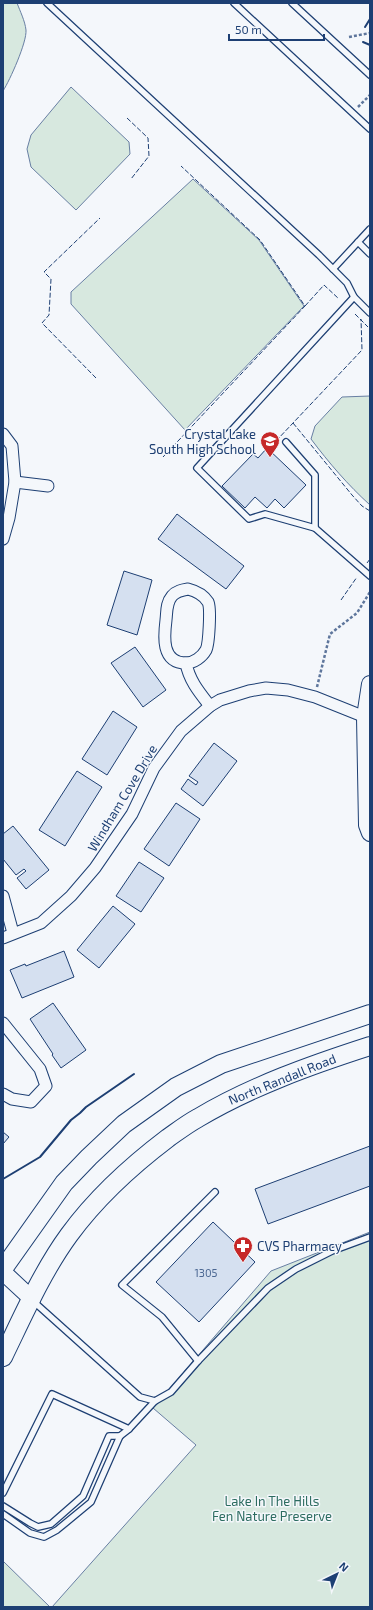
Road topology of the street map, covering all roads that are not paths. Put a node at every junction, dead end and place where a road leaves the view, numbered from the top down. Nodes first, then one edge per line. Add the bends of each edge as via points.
1 (47, 3) edge
2 (234, 3) edge
3 (292, 3) edge
4 (370, 75) edge
5 (370, 129) edge
6 (370, 229) edge
7 (358, 242) junction
8 (370, 254) edge
9 (333, 269) junction
10 (354, 296) junction
11 (370, 313) edge
12 (3, 434) edge
13 (286, 442) dead end
14 (15, 482) junction
15 (48, 486) dead end
16 (315, 528) junction
17 (3, 539) edge
18 (370, 576) edge
19 (186, 663) junction
20 (370, 684) edge
21 (210, 706) junction
22 (365, 717) junction
23 (370, 833) edge
24 (3, 896) edge
25 (8, 936) edge
26 (369, 1013) edge
27 (3, 1023) edge
28 (370, 1046) edge
29 (3, 1094) edge
30 (215, 1192) dead end
31 (370, 1237) edge
32 (3, 1269) edge
33 (3, 1272) edge
34 (32, 1299) junction
35 (3, 1357) edge
36 (198, 1361) junction
37 (155, 1401) junction
38 (129, 1429) junction
39 (120, 1436) junction
40 (3, 1493) edge
41 (3, 1506) edge
42 (3, 1514) edge

1 - 9 lane
2 - 5 lane
3 - 4 lane
6 - 7 lane
7 - 8 lane
7 - 9 lane
9 - 10 lane
10 - 11 lane
10 - 16 lane via 197,468 249,519 265,514
12 - 14 street via 12,446
13 - 16 lane via 315,475
14 - 15 street
14 - 17 street
16 - 18 lane
19 - 19 street via 202,656 206,649 210,611 204,596 188,589 172,595 168,602 164,640 170,656
19 - 21 street via 194,686
20 - 22 street
21 - 22 street, Windham Cove Drive via 220,700 266,688 316,697
21 - 25 street, Windham Cove Drive via 181,732 154,768 132,814 95,868 71,896 41,923
22 - 23 street
24 - 25 street
26 - 32 main road via 221,1064 176,1087 124,1124 64,1183
27 - 29 street via 40,1070 46,1086 31,1102 12,1099
28 - 34 main road, North Randall Road via 270,1081 222,1104 196,1118 144,1156 114,1184 76,1226
30 - 36 lane via 122,1285 162,1317
31 - 36 lane via 332,1251 296,1269 268,1288
33 - 34 street
34 - 35 main road, North Randall Road
34 - 37 lane via 140,1397
36 - 37 lane via 171,1392
37 - 38 lane
38 - 39 lane
38 - 40 lane via 52,1394
39 - 41 lane via 109,1436 83,1496 51,1524 38,1527
39 - 42 lane via 91,1502 57,1530 44,1537 30,1533

